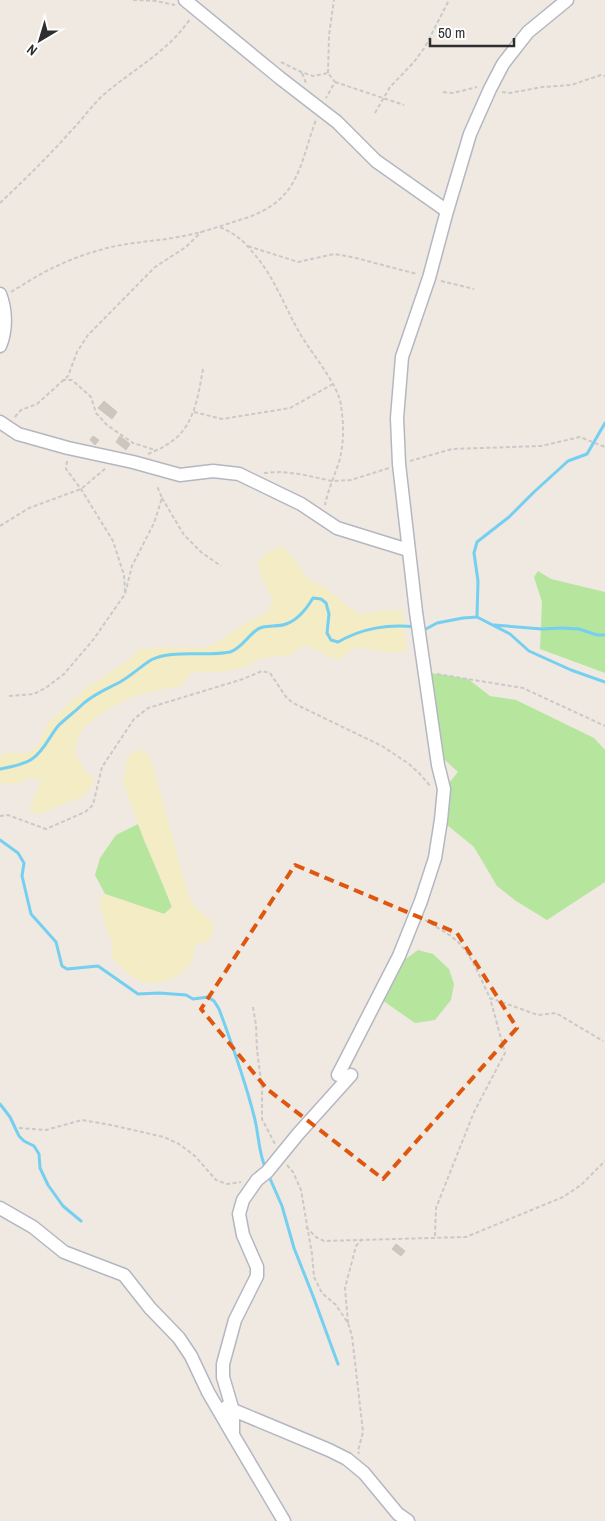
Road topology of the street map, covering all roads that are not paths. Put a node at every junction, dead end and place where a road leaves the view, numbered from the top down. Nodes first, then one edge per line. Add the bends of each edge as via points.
1 (185, 0) edge
2 (567, 0) edge
3 (447, 210) junction
4 (1, 296) edge
5 (0, 346) edge
6 (4, 425) edge
7 (408, 550) junction
8 (338, 1075) dead end
9 (351, 1075) dead end
10 (0, 1208) edge
11 (211, 1396) junction
12 (232, 1411) junction
13 (233, 1435) junction
14 (284, 1521) edge
15 (408, 1521) edge

1 - 3 street via 337,122 376,161
2 - 3 street via 528,32 503,64 470,134
3 - 7 street via 429,278 402,357 397,418
4 - 5 street via 5,325
6 - 7 street via 18,434 180,475 213,470 239,474 301,504 337,528
7 - 8 street via 444,790 443,803 435,858 416,915
9 - 12 street via 267,1172 256,1180 243,1200 239,1214 243,1235 257,1267 257,1276 235,1320 223,1364
10 - 11 street via 34,1227 64,1252 124,1276 179,1338
11 - 12 street
11 - 13 street
12 - 13 street
12 - 15 street via 347,1459
13 - 14 street

